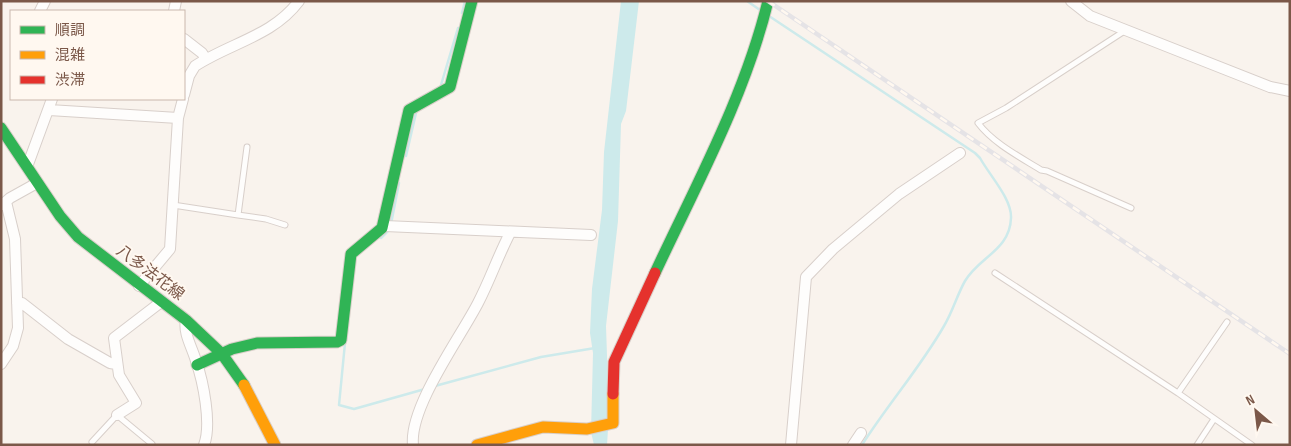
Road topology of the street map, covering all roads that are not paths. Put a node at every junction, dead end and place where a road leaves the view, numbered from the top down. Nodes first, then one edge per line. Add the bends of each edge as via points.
1 (299, 1) edge
2 (472, 1) edge
3 (1071, 1) edge
4 (766, 9) edge
5 (1126, 29) junction
6 (185, 40) edge
7 (206, 59) junction
8 (185, 91) edge
9 (1290, 91) edge
10 (52, 100) edge
11 (183, 100) edge
12 (49, 110) junction
13 (178, 118) junction
14 (1, 128) edge
15 (247, 147) dead end
16 (960, 153) dead end
17 (27, 167) junction
18 (37, 183) junction
19 (4, 204) edge
20 (173, 205) junction
21 (1131, 208) dead end
22 (238, 215) junction
23 (285, 225) dead end
24 (387, 226) junction
25 (510, 233) junction
26 (591, 236) dead end
27 (995, 273) dead end
28 (139, 286) junction
29 (161, 302) junction
30 (17, 303) junction
31 (186, 320) junction
32 (1227, 322) dead end
33 (222, 354) junction
34 (1, 364) edge
35 (116, 364) junction
36 (198, 365) junction
37 (1178, 393) junction
38 (117, 415) junction
39 (1214, 419) junction
40 (861, 433) dead end
41 (92, 442) dead end
42 (152, 444) edge
43 (204, 445) edge
44 (276, 445) edge
45 (413, 445) edge
46 (477, 445) edge
47 (792, 445) edge
48 (853, 445) edge
49 (1197, 445) edge
50 (1252, 445) edge

1 - 7 street via 268,30
2 - 24 street via 450,87 410,110
3 - 5 street via 1090,16
4 - 46 street via 759,38 738,92 614,362 613,423 591,428 542,427
5 - 9 street via 1270,87
5 - 21 lane via 1123,34 1066,67 1065,71 978,123 1008,149 1041,170
6 - 7 street
7 - 8 street via 195,66
10 - 12 street
11 - 13 street
12 - 13 street
12 - 17 street
13 - 20 street
14 - 17 street, 八多法花線
15 - 22 lane
16 - 47 street via 899,194 833,249 806,277
17 - 18 street, 八多法花線
18 - 19 street
18 - 28 street, 八多法花線 via 78,237
19 - 30 street via 15,239
20 - 22 lane
20 - 28 street via 170,249
22 - 23 lane
24 - 25 street
24 - 33 street via 351,254 341,340 257,343
25 - 26 street
25 - 45 street via 481,298 429,389 412,430
27 - 37 lane
28 - 29 street, 八多法花線
29 - 31 street, 八多法花線
29 - 35 street via 114,338
30 - 34 street via 18,328 13,346
30 - 35 street via 22,303 68,339
31 - 33 street, 八多法花線
31 - 36 street via 184,328
32 - 37 lane
33 - 36 street
33 - 44 street, 八多法花線 via 241,379
35 - 38 street via 136,404
36 - 43 street via 204,397
37 - 39 lane
38 - 41 lane
38 - 42 lane
39 - 49 lane
39 - 50 lane
40 - 48 street

